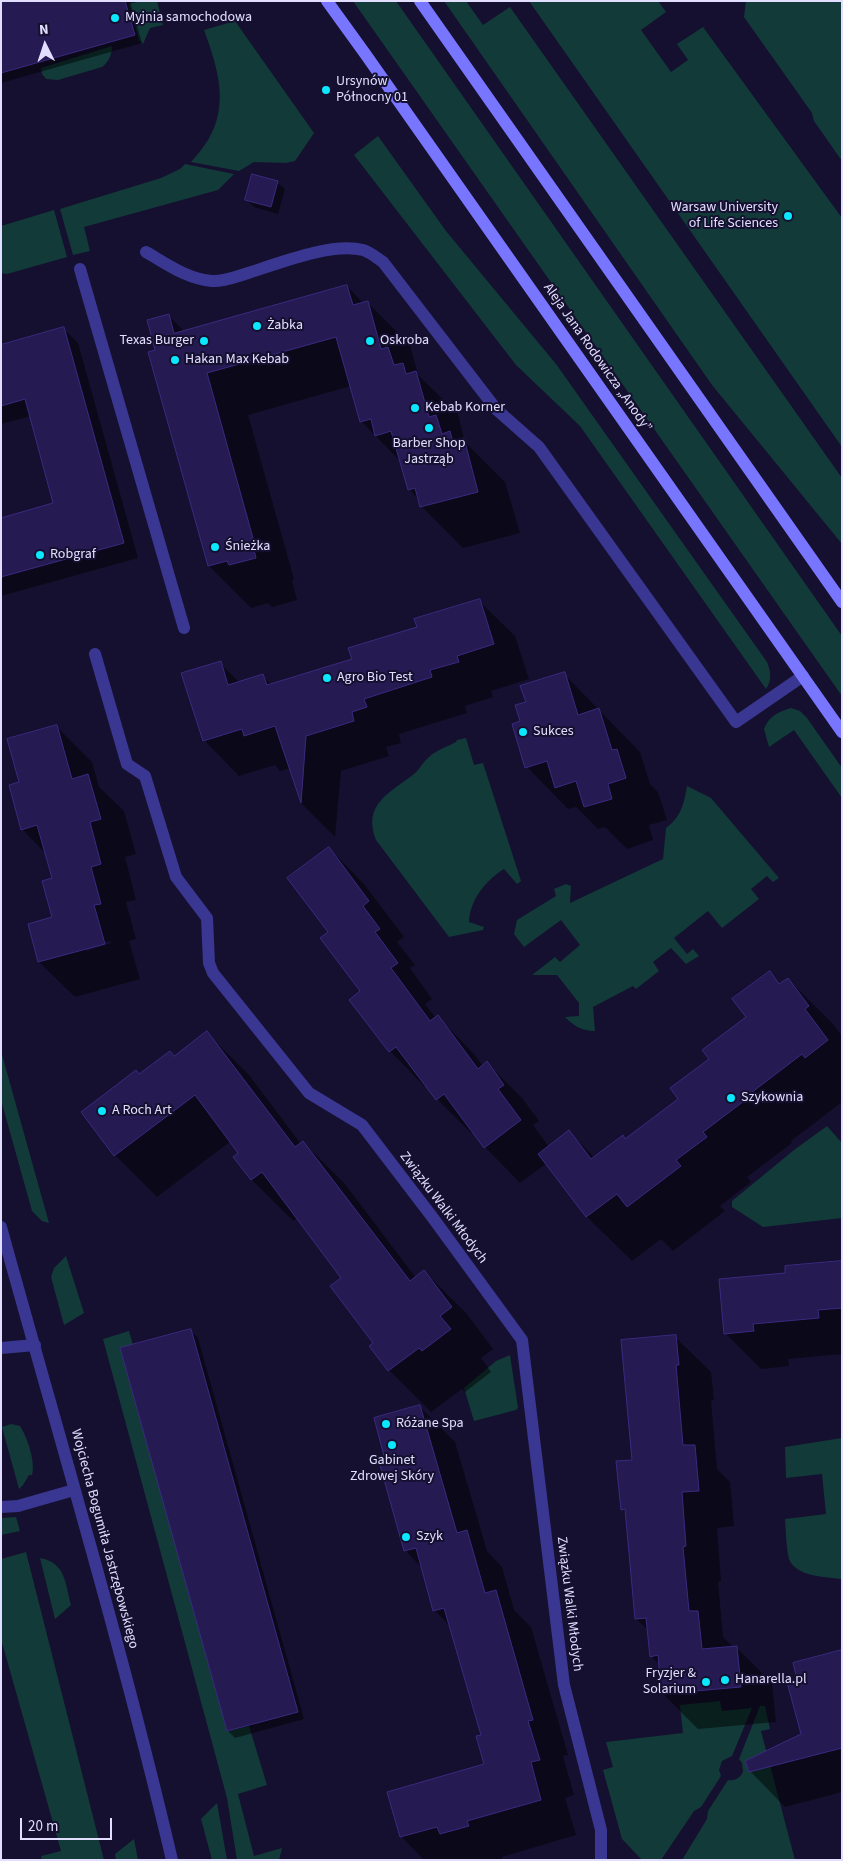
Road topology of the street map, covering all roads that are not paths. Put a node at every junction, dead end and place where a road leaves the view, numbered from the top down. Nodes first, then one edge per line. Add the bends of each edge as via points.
1 (327, 1) edge
2 (420, 1) edge
3 (146, 252) dead end
4 (80, 269) dead end
5 (842, 602) edge
6 (184, 628) dead end
7 (95, 654) dead end
8 (803, 676) junction
9 (842, 732) edge
10 (1, 1226) edge
11 (35, 1345) junction
12 (1, 1348) edge
13 (74, 1490) junction
14 (1, 1507) edge
15 (172, 1860) edge
16 (602, 1860) edge

1 - 8 main road, Aleja Jana Rodowicza „Anody”
2 - 5 main road
3 - 8 street via 188,276 213,281 321,251 365,250 383,262 496,409 539,447 736,722
4 - 6 street
7 - 16 street, Związku Walki Młodych via 127,764 145,776 176,877 207,918 209,963 213,973 309,1093 362,1125 522,1340 564,1685 601,1830
8 - 9 main road, Aleja Jana Rodowicza „Anody”
10 - 11 street, Wojciecha Bogumiła Jastrzębowskiego
11 - 12 street
11 - 13 street, Wojciecha Bogumiła Jastrzębowskiego
13 - 14 street via 18,1506
13 - 15 street, Wojciecha Bogumiła Jastrzębowskiego via 147,1755

